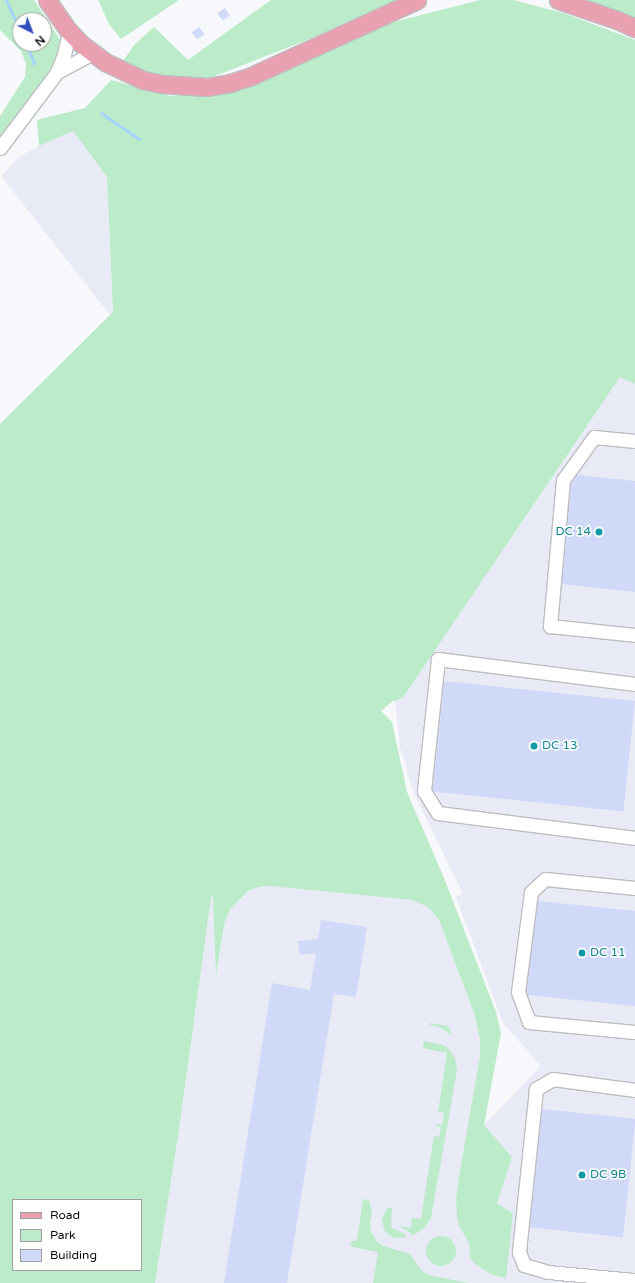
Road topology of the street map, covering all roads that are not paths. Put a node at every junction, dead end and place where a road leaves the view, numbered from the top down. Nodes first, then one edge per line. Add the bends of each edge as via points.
1 (47, 0) edge
2 (416, 0) edge
3 (558, 0) edge
4 (635, 28) edge
5 (69, 31) junction
6 (99, 58) junction
7 (57, 72) junction
8 (0, 148) edge
9 (635, 441) edge
10 (635, 635) edge
11 (635, 684) edge
12 (635, 838) edge
13 (635, 888) edge
14 (635, 1032) edge
15 (635, 1090) edge
16 (635, 1280) edge

1 - 5 main road
2 - 6 main road via 274,66 230,83 207,87 162,84 125,73
3 - 4 main road
5 - 6 main road
5 - 7 street
6 - 7 street
7 - 8 street
9 - 10 street via 594,437 563,480 550,626
11 - 12 street via 438,659 424,791 438,813
13 - 14 street via 546,879 531,892 518,992 529,1022
15 - 16 street via 553,1079 536,1089 519,1252 524,1265 548,1272

